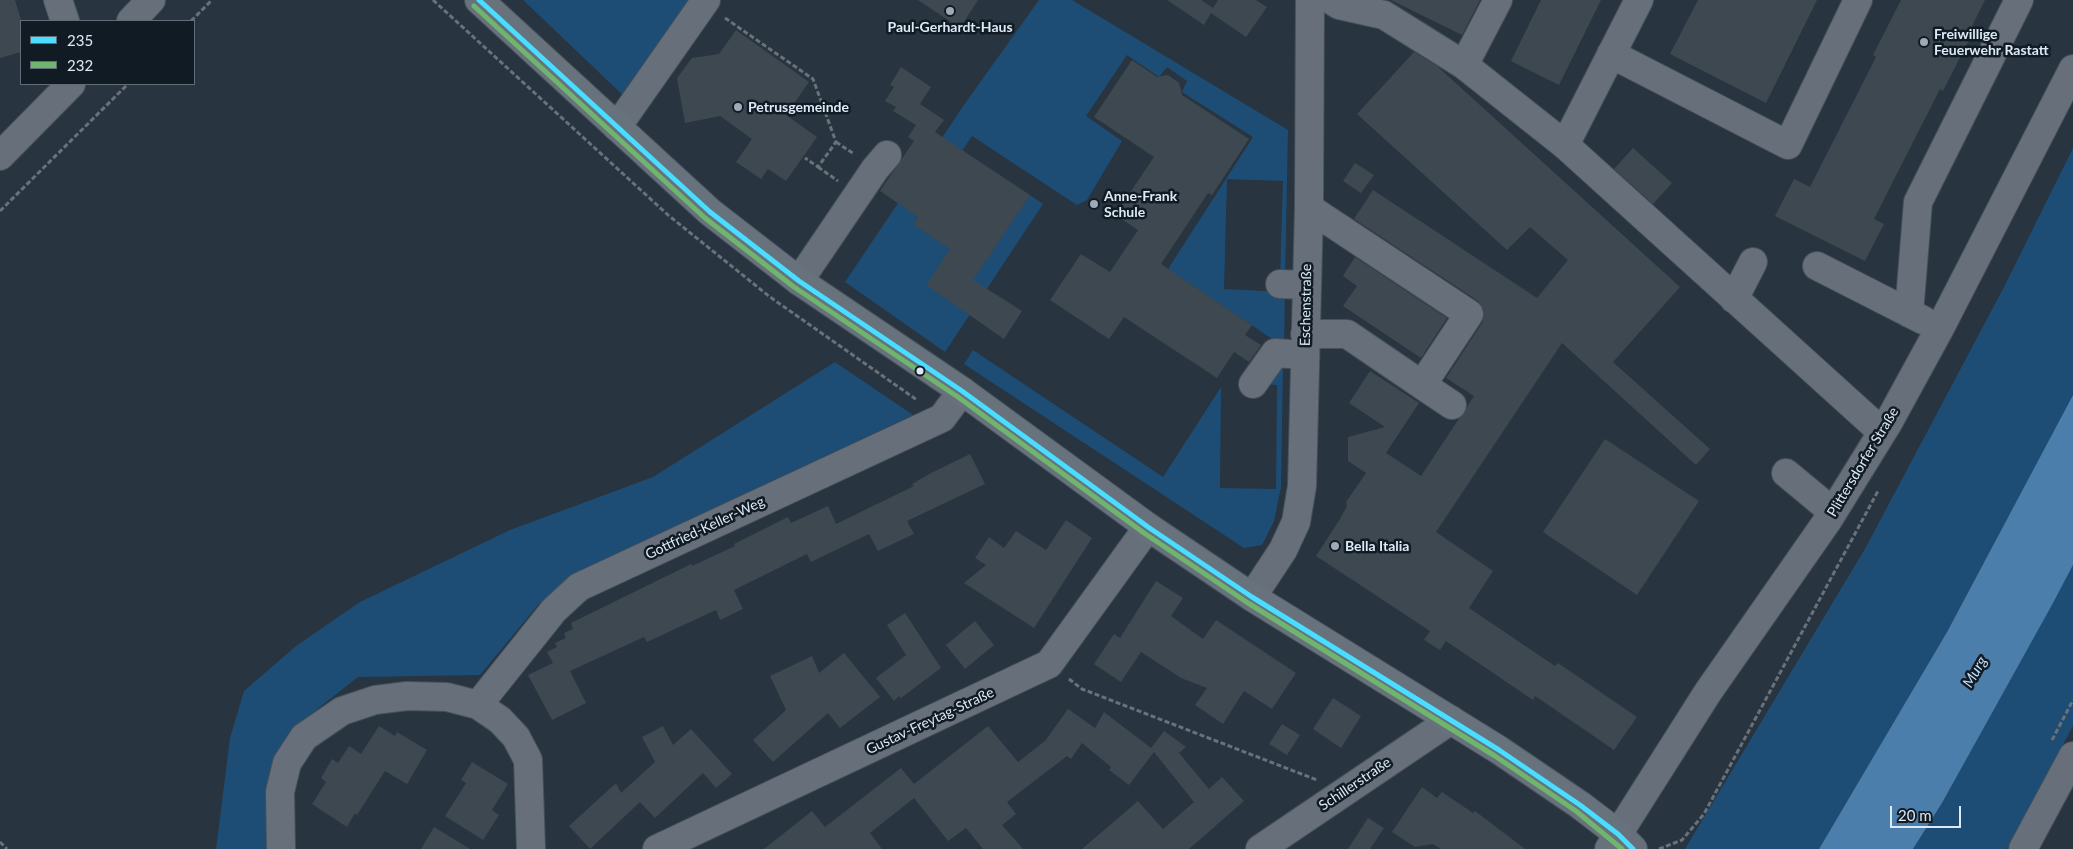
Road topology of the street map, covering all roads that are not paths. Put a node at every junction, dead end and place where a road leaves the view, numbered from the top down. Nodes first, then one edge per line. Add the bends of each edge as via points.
1 (58, 0) edge
2 (151, 0) edge
3 (479, 0) edge
4 (1310, 0) edge
5 (1332, 0) edge
6 (1498, 0) edge
7 (1639, 0) edge
8 (1858, 0) edge
9 (2019, 0) edge
10 (705, 2) edge
11 (1388, 8) edge
12 (65, 20) edge
13 (131, 20) edge
14 (1611, 54) junction
15 (1464, 66) junction
16 (2073, 69) edge
17 (70, 85) edge
18 (617, 127) junction
19 (1565, 146) junction
20 (887, 155) dead end
21 (0, 156) edge
22 (1309, 208) junction
23 (1753, 262) dead end
24 (1817, 266) dead end
25 (799, 281) junction
26 (1734, 299) junction
27 (1909, 313) junction
28 (1940, 328) junction
29 (1305, 345) junction
30 (1253, 384) dead end
31 (1422, 385) junction
32 (962, 391) junction
33 (1452, 405) dead end
34 (1882, 432) junction
35 (1786, 473) dead end
36 (1832, 512) junction
37 (1148, 527) junction
38 (1252, 596) junction
39 (478, 705) junction
40 (1451, 720) junction
41 (2073, 756) edge
42 (1620, 844) edge
43 (281, 849) edge
44 (531, 849) edge
45 (657, 849) edge
46 (1260, 849) edge
47 (2024, 849) edge

1 - 12 street
2 - 13 street
3 - 18 main road
4 - 22 street, Eschenstraße
5 - 11 street via 1339,5
6 - 15 street
7 - 14 street
8 - 14 street via 1788,146
9 - 27 street via 1918,202
10 - 18 street
11 - 15 street
14 - 19 street
15 - 19 street
16 - 28 street, Plittersdorfer Straße
17 - 21 street
18 - 25 main road via 710,212
19 - 26 street
20 - 25 street
22 - 29 street, Eschenstraße via 1293,284
22 - 31 street via 1468,314
23 - 26 street
24 - 27 street
25 - 32 main road
26 - 34 street
27 - 28 street
28 - 34 street, Plittersdorfer Straße
29 - 30 street via 1275,353
29 - 31 street via 1347,334
29 - 38 street, Eschenstraße via 1302,486 1296,522 1283,550
31 - 33 street
32 - 37 main road
32 - 39 street, Gottfried-Keller-Weg via 942,418 579,587 554,610
34 - 36 street, Plittersdorfer Straße
35 - 36 street
36 - 42 street, Plittersdorfer Straße via 1708,692
37 - 38 main road
37 - 45 street, Gustav-Freytag-Straße via 1049,664
38 - 40 main road
39 - 43 street via 447,697 407,696 375,700 342,711 323,722 304,736 287,763 280,792
39 - 44 street via 500,720 516,737 528,760
40 - 42 main road via 1580,805
40 - 46 street, Schillerstraße
41 - 47 street

